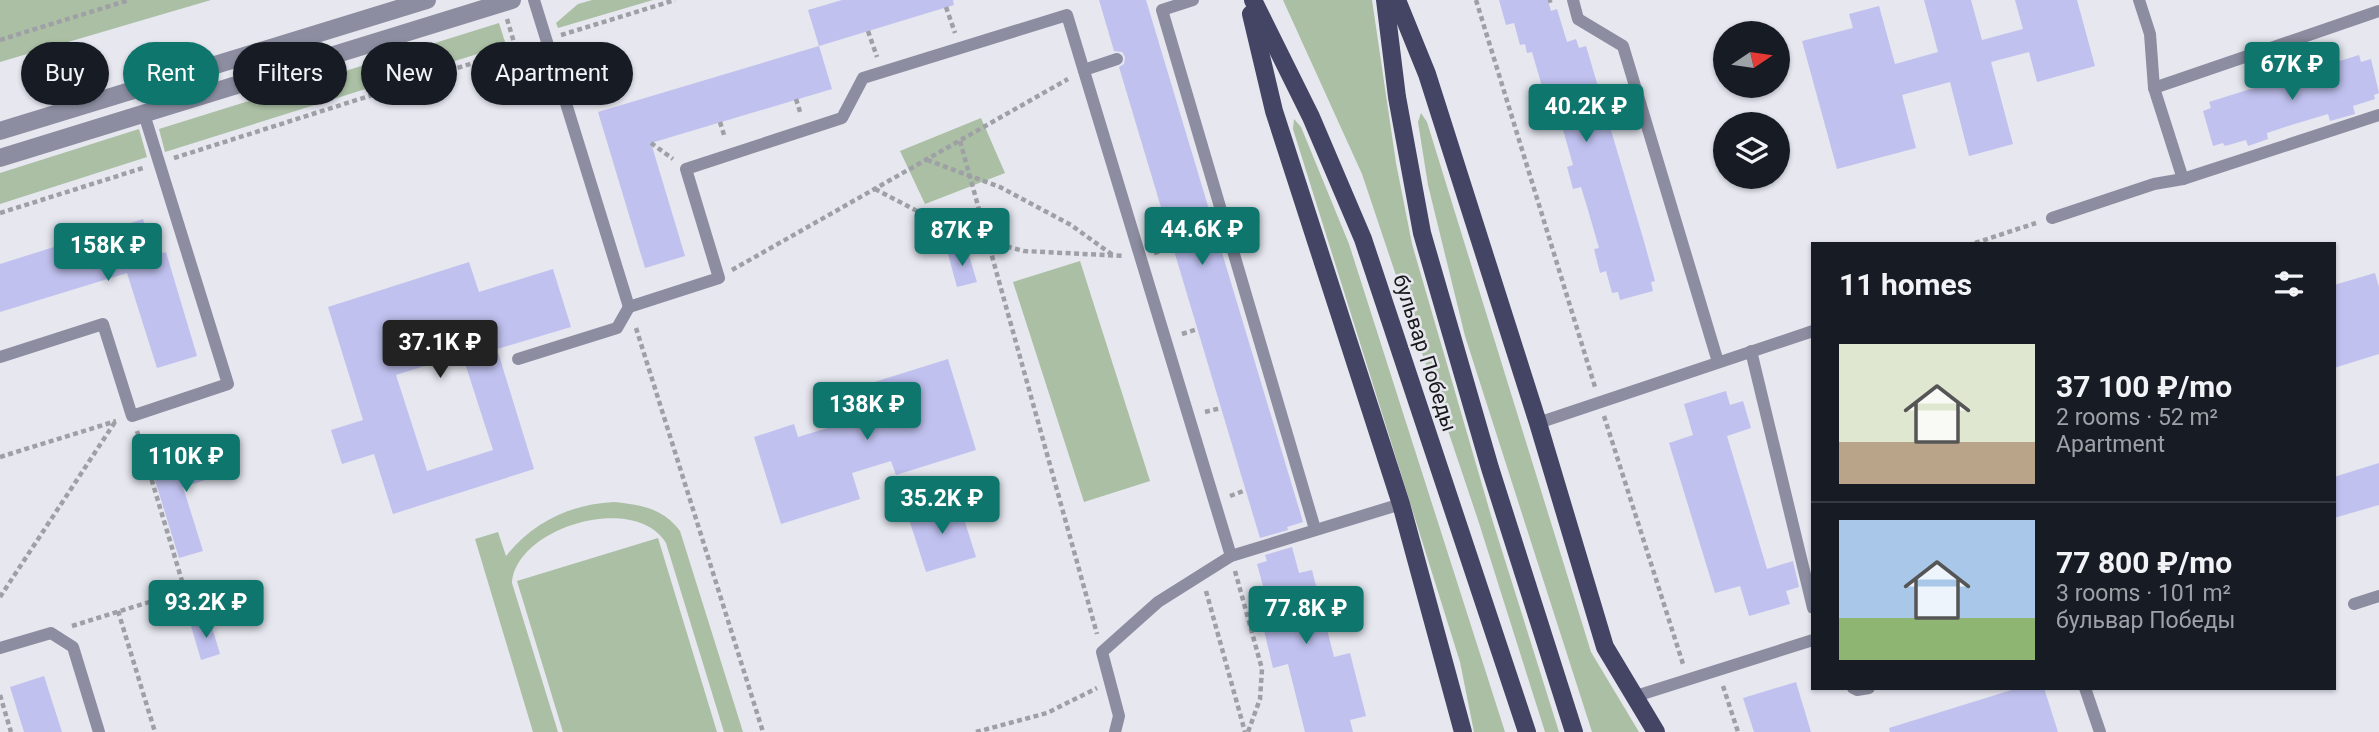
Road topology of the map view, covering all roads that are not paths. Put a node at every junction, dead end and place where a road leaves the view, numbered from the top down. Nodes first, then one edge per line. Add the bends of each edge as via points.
1 (426, 0) edge
2 (512, 0) edge
3 (534, 0) edge
4 (1193, 0) edge
5 (1250, 0) edge
6 (1385, 0) edge
7 (1397, 0) edge
8 (1573, 0) edge
9 (2139, 0) edge
10 (401, 4) edge
11 (2378, 16) edge
12 (410, 32) junction
13 (1117, 59) dead end
14 (1084, 70) junction
15 (2154, 88) junction
16 (145, 114) junction
17 (2379, 115) edge
18 (0, 131) edge
19 (0, 158) edge
20 (2183, 179) junction
21 (2052, 218) road end
22 (629, 307) junction
23 (1811, 332) edge
24 (1751, 351) junction
25 (0, 357) edge
26 (518, 359) dead end
27 (1718, 362) junction
28 (1538, 423) junction
29 (1401, 504) junction
30 (1315, 529) junction
31 (1231, 556) junction
32 (2379, 596) edge
33 (1811, 600) edge
34 (2354, 604) dead end
35 (1811, 641) edge
36 (0, 648) edge
37 (2086, 690) edge
38 (1636, 695) junction
39 (99, 732) edge
40 (1115, 732) edge
41 (1463, 732) edge
42 (1527, 732) edge
43 (1574, 732) edge
44 (1656, 732) edge
45 (2100, 732) edge

1 - 10 street
2 - 12 street
3 - 22 lane
4 - 30 lane via 1163,10 1166,43
5 - 29 main road via 1274,111
5 - 42 main road, бульвар Победы via 1311,117 1363,239
6 - 43 main road, бульвар Победы via 1422,233
7 - 28 main road via 1427,74
8 - 27 lane via 1578,19 1623,46
9 - 15 lane via 2150,34
10 - 12 lane
10 - 18 street
11 - 15 lane
12 - 16 street
13 - 14 lane
14 - 22 lane via 1067,15 863,78 842,118 686,169 719,278
14 - 31 lane
15 - 20 lane
16 - 19 street
16 - 25 lane via 228,384 132,416 103,324
17 - 20 lane
20 - 21 lane
22 - 26 lane via 617,328
23 - 24 lane
24 - 27 lane
24 - 33 lane
27 - 28 lane
28 - 38 main road via 1605,646
29 - 30 lane
29 - 41 main road
30 - 31 lane
31 - 40 lane via 1158,602 1102,652 1119,716
32 - 34 lane
35 - 38 lane
36 - 39 lane via 51,633 73,647
37 - 45 lane
38 - 44 main road

